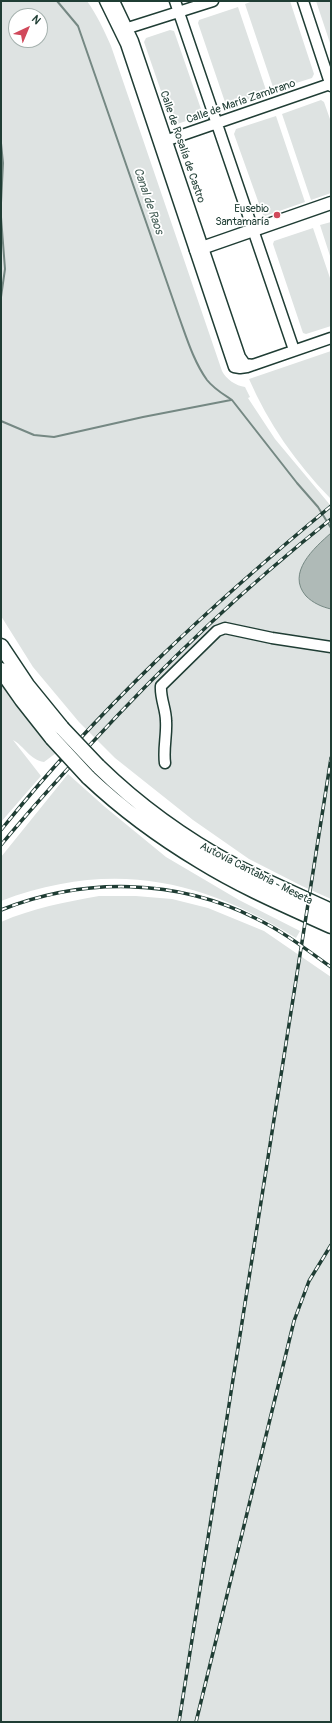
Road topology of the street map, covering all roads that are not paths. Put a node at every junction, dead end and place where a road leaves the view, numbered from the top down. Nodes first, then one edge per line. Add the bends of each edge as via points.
1 (105, 1) edge
2 (114, 1) edge
3 (175, 1) edge
4 (213, 1) edge
5 (303, 1) edge
6 (179, 13) junction
7 (128, 28) junction
8 (330, 85) edge
9 (217, 123) junction
10 (163, 142) junction
11 (331, 203) edge
12 (331, 212) edge
13 (255, 233) junction
14 (201, 252) junction
15 (331, 338) edge
16 (294, 350) junction
17 (253, 364) junction
18 (1, 646) edge
19 (331, 647) edge
20 (1, 670) edge
21 (57, 733) junction
22 (165, 763) dead end
23 (93, 772) junction
24 (331, 911) edge
25 (331, 926) edge

1 - 10 street, Calle de Rosalía de Castro via 126,44
2 - 7 street, Calle de Rosalía de Castro
3 - 6 street
4 - 6 street
5 - 8 street
6 - 7 street
6 - 9 street
7 - 10 street, Calle de Rosalía de Castro
8 - 9 street, Calle de María Zambrano
9 - 10 street, Calle de María Zambrano
9 - 13 street
10 - 14 street, Calle de Rosalía de Castro
11 - 13 main road
12 - 13 main road
13 - 14 main road
13 - 16 street
14 - 17 street, Calle de Rosalía de Castro via 240,357 245,364
14 - 17 street, Calle de Rosalía de Castro via 234,366 240,368
15 - 16 street
16 - 17 street
18 - 21 highway, Autovía Cantabria - Meseta
19 - 22 street via 225,628 217,631 161,686 166,721
20 - 21 highway, Autovía Cantabria - Meseta via 22,700
21 - 23 highway, Autovía Cantabria - Meseta, bridge
23 - 24 highway, Autovía Cantabria - Meseta via 199,845 253,875
23 - 25 highway, Autovía Cantabria - Meseta via 139,820 200,862

